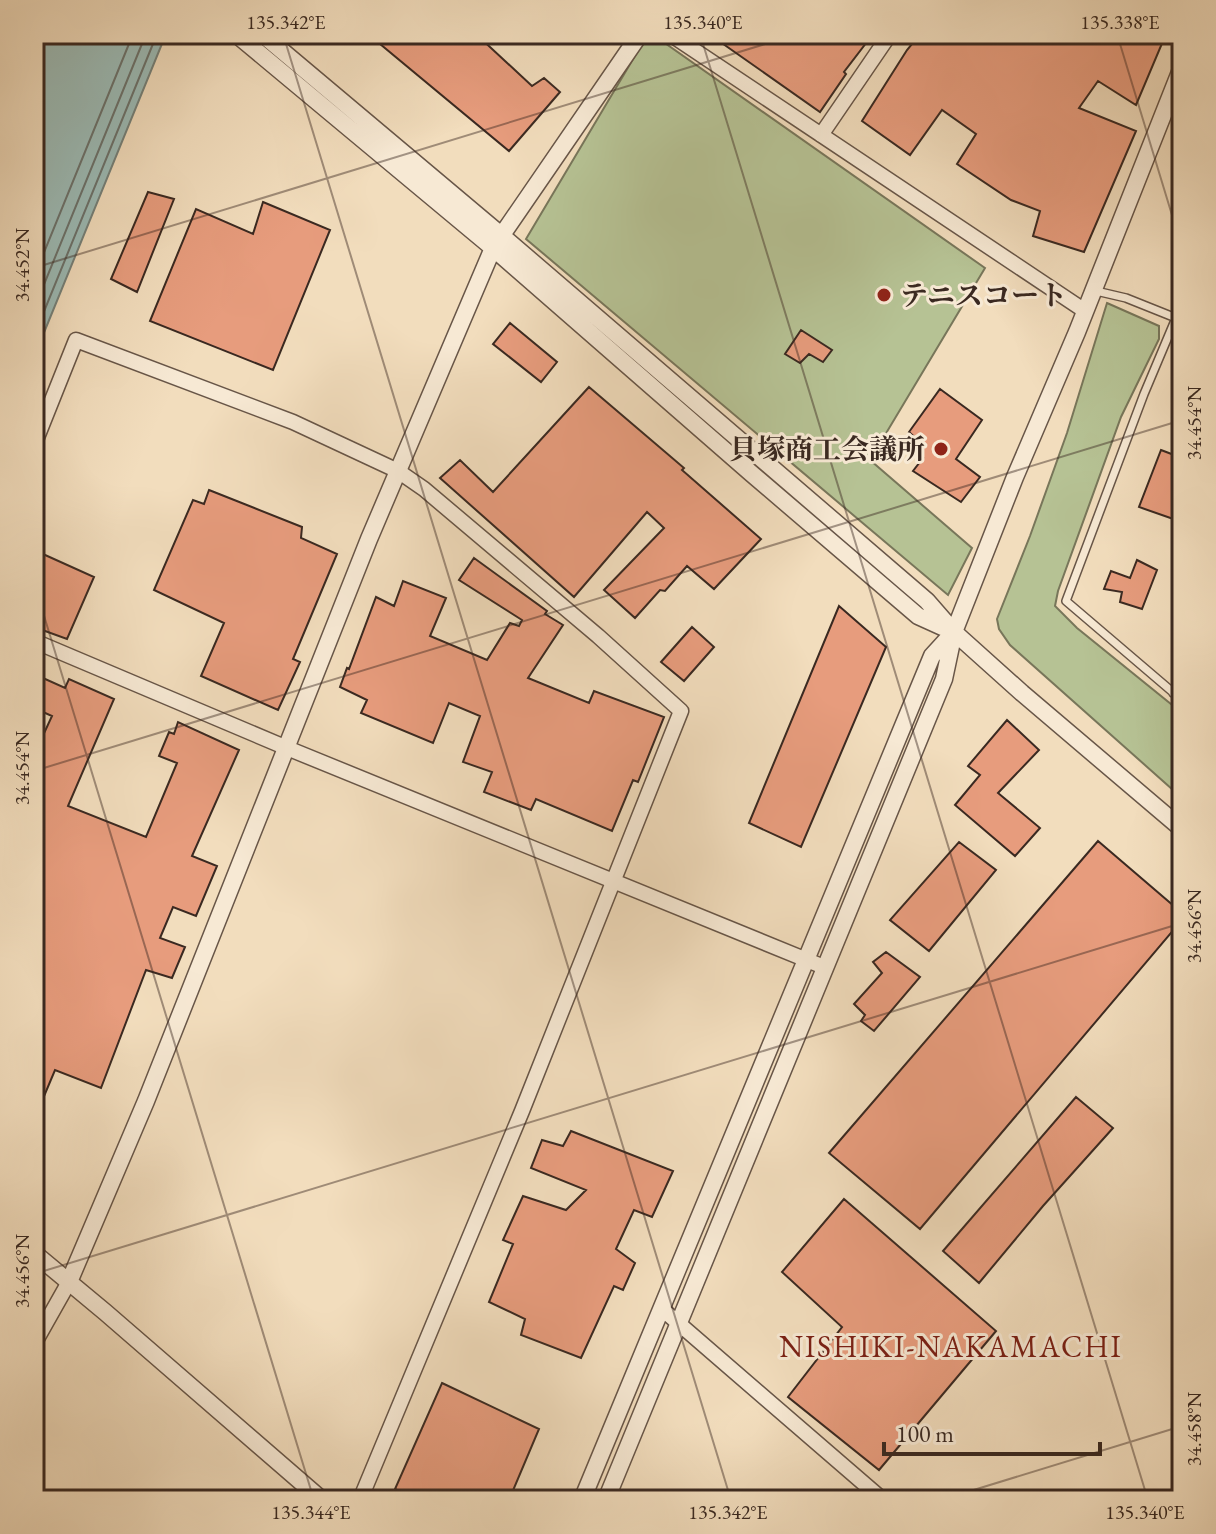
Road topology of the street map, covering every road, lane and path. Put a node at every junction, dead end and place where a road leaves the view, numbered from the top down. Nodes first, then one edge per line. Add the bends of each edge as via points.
1 (236, 34) edge
2 (262, 34) edge
3 (640, 34) edge
4 (670, 34) edge
5 (890, 34) edge
6 (1182, 67) edge
7 (821, 135) junction
8 (497, 241) junction
9 (1094, 290) junction
10 (1085, 311) junction
11 (1179, 319) edge
12 (34, 445) edge
13 (398, 471) junction
14 (954, 632) junction
15 (34, 641) edge
16 (1182, 671) edge
17 (1173, 693) junction
18 (1182, 700) edge
19 (287, 748) junction
20 (1182, 829) edge
21 (614, 882) junction
22 (805, 960) junction
23 (824, 967) junction
24 (34, 1253) edge
25 (69, 1282) junction
26 (662, 1309) junction
27 (679, 1324) junction
28 (34, 1344) edge
29 (322, 1500) edge
30 (360, 1500) edge
31 (582, 1500) edge
32 (606, 1500) edge
33 (883, 1500) edge

1 - 8 street
2 - 8 street
3 - 8 street
4 - 7 street
5 - 7 street
6 - 9 street
7 - 10 street
8 - 13 street
8 - 14 street via 752,474 918,616
9 - 10 street
9 - 11 lane
10 - 14 street
11 - 17 lane via 1144,394 1066,601
12 - 13 street via 76,340 293,422
13 - 19 street
13 - 21 street via 681,711
14 - 20 street
14 - 22 street via 932,656
14 - 23 street via 944,679
15 - 19 street
16 - 17 lane
17 - 18 lane
19 - 21 street
19 - 25 street
21 - 22 street
21 - 30 street
22 - 23 street
22 - 26 street
23 - 27 street
24 - 25 street
25 - 28 street
25 - 29 street
26 - 27 street
26 - 31 street
27 - 32 street
27 - 33 street

